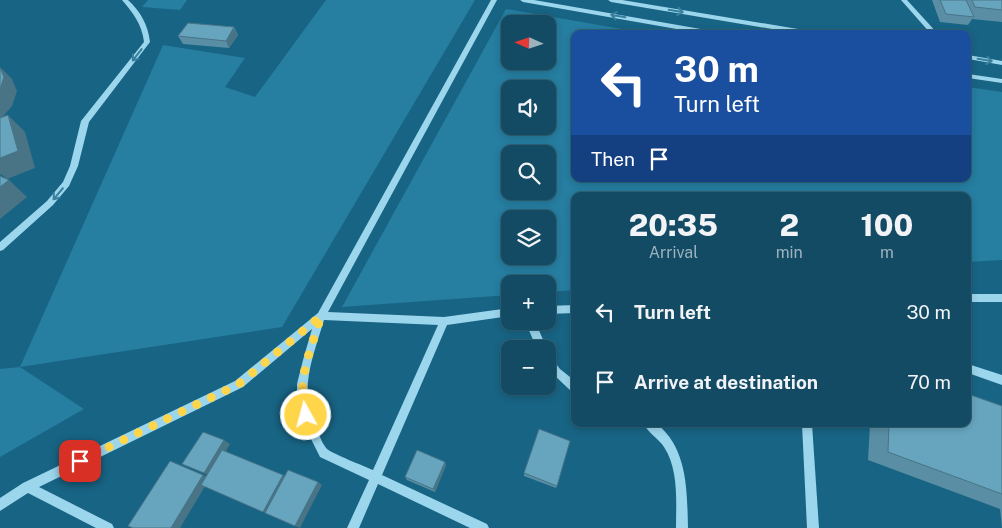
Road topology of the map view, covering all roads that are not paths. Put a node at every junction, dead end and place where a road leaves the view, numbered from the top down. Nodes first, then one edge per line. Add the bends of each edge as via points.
1 (125, 0) edge
2 (494, 0) edge
3 (523, 0) edge
4 (611, 0) edge
5 (904, 0) edge
6 (695, 30) edge
7 (792, 30) edge
8 (931, 30) edge
9 (971, 58) edge
10 (1002, 63) edge
11 (971, 77) edge
12 (1002, 82) edge
13 (0, 247) edge
14 (971, 298) edge
15 (1002, 298) edge
16 (571, 309) edge
17 (556, 310) edge
18 (501, 313) edge
19 (321, 316) junction
20 (444, 321) junction
21 (556, 370) edge
22 (971, 370) edge
23 (1002, 380) edge
24 (571, 385) edge
25 (652, 427) edge
26 (807, 427) edge
27 (376, 477) junction
28 (27, 487) junction
29 (0, 504) edge
30 (108, 528) edge
31 (354, 528) edge
32 (483, 528) edge
33 (682, 528) edge
34 (813, 528) edge

1 -> 13 street via 140,16 147,42 85,121 66,184 50,203
2 - 19 street
6 -> 3 street
4 -> 7 street
5 - 8 street
9 -> 10 street
11 - 12 street
14 - 15 street
16 - 17 street
18 - 20 street
19 - 20 street
19 - 27 street via 306,367 301,402 324,453
19 - 28 street via 239,384
20 - 27 street
21 - 24 street
22 - 23 street
25 - 33 street via 667,441 681,476
26 - 34 street
27 - 31 street
27 - 32 street
28 - 29 street
28 - 30 street

